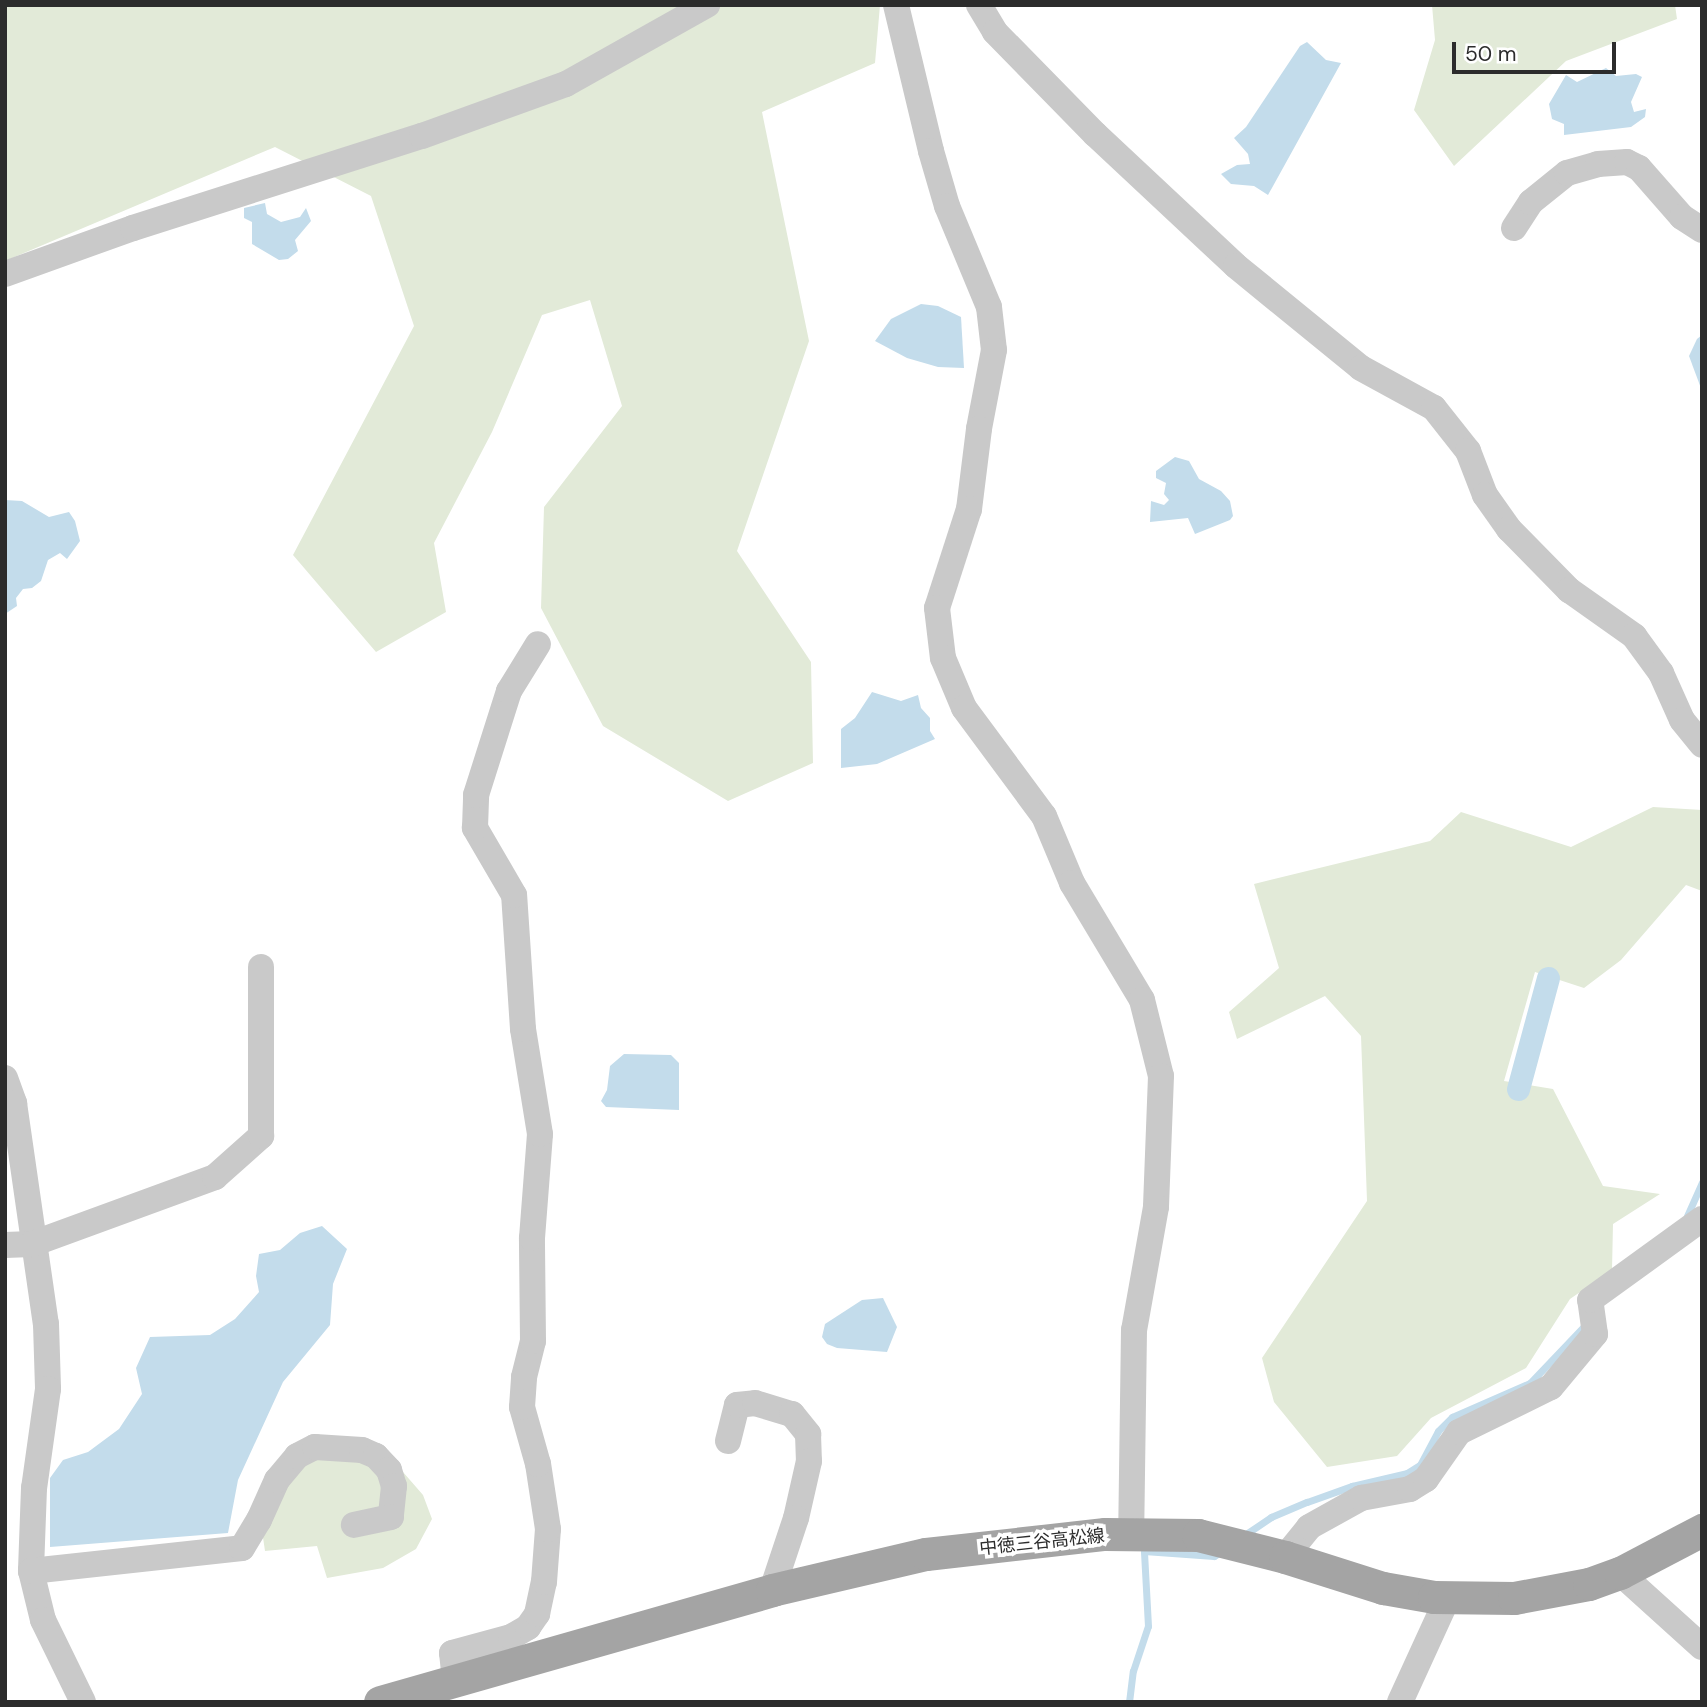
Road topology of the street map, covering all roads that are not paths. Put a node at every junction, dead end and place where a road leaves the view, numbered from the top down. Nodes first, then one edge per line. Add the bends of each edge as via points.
1 (707, 5) edge
2 (896, 5) edge
3 (978, 5) edge
4 (1514, 228) dead end
5 (1702, 230) edge
6 (5, 274) edge
7 (538, 644) dead end
8 (1702, 745) edge
9 (261, 967) dead end
10 (8, 1092) edge
11 (1702, 1219) edge
12 (32, 1244) junction
13 (5, 1245) edge
14 (728, 1441) dead end
15 (354, 1525) dead end
16 (1702, 1530) edge
17 (1131, 1534) junction
18 (1285, 1557) junction
19 (31, 1570) junction
20 (1620, 1573) junction
21 (772, 1590) junction
22 (1448, 1597) junction
23 (1702, 1647) edge
24 (456, 1681) junction
25 (382, 1701) edge
26 (82, 1702) edge
27 (1401, 1702) edge

1 - 6 street via 566,84
2 - 17 street via 931,151 947,206 989,307 995,350 969,509 937,608 943,658 964,708 1044,816 1072,883 1142,1000 1161,1076 1156,1207 1135,1330
3 - 8 street via 995,32 1095,134 1236,266 1361,368 1434,408 1468,451 1485,495 1509,529 1569,590 1634,636 1661,673 1682,720
4 - 5 street via 1531,202 1567,173 1627,162 1639,169 1682,217
7 - 24 street via 509,691 476,796 475,828 514,895 523,1029 540,1134 532,1238 533,1341 522,1407 538,1464 548,1530 544,1582 537,1614 528,1627 511,1637 452,1653
9 - 12 street via 261,1136 215,1177
10 - 12 street
11 - 18 street via 1590,1300 1595,1334 1552,1387 1459,1432 1426,1479 1410,1489 1361,1498 1309,1527
12 - 13 street
12 - 19 street via 46,1324 48,1389 34,1488
14 - 21 street via 737,1405 755,1403 792,1414 808,1434 796,1518
15 - 19 street via 391,1517 394,1486 389,1470 376,1456 362,1450 315,1447 297,1456 277,1480 242,1548
16 - 20 main road, 中徳三谷高松線
17 - 18 main road, 中徳三谷高松線 via 1198,1535
17 - 21 main road, 中徳三谷高松線 via 926,1554
18 - 22 main road, 中徳三谷高松線 via 1383,1588
19 - 26 street via 43,1620
20 - 22 main road, 中徳三谷高松線 via 1553,1593 1514,1598
20 - 23 street
21 - 24 main road, 中徳三谷高松線
22 - 27 street
24 - 25 main road, 中徳三谷高松線

